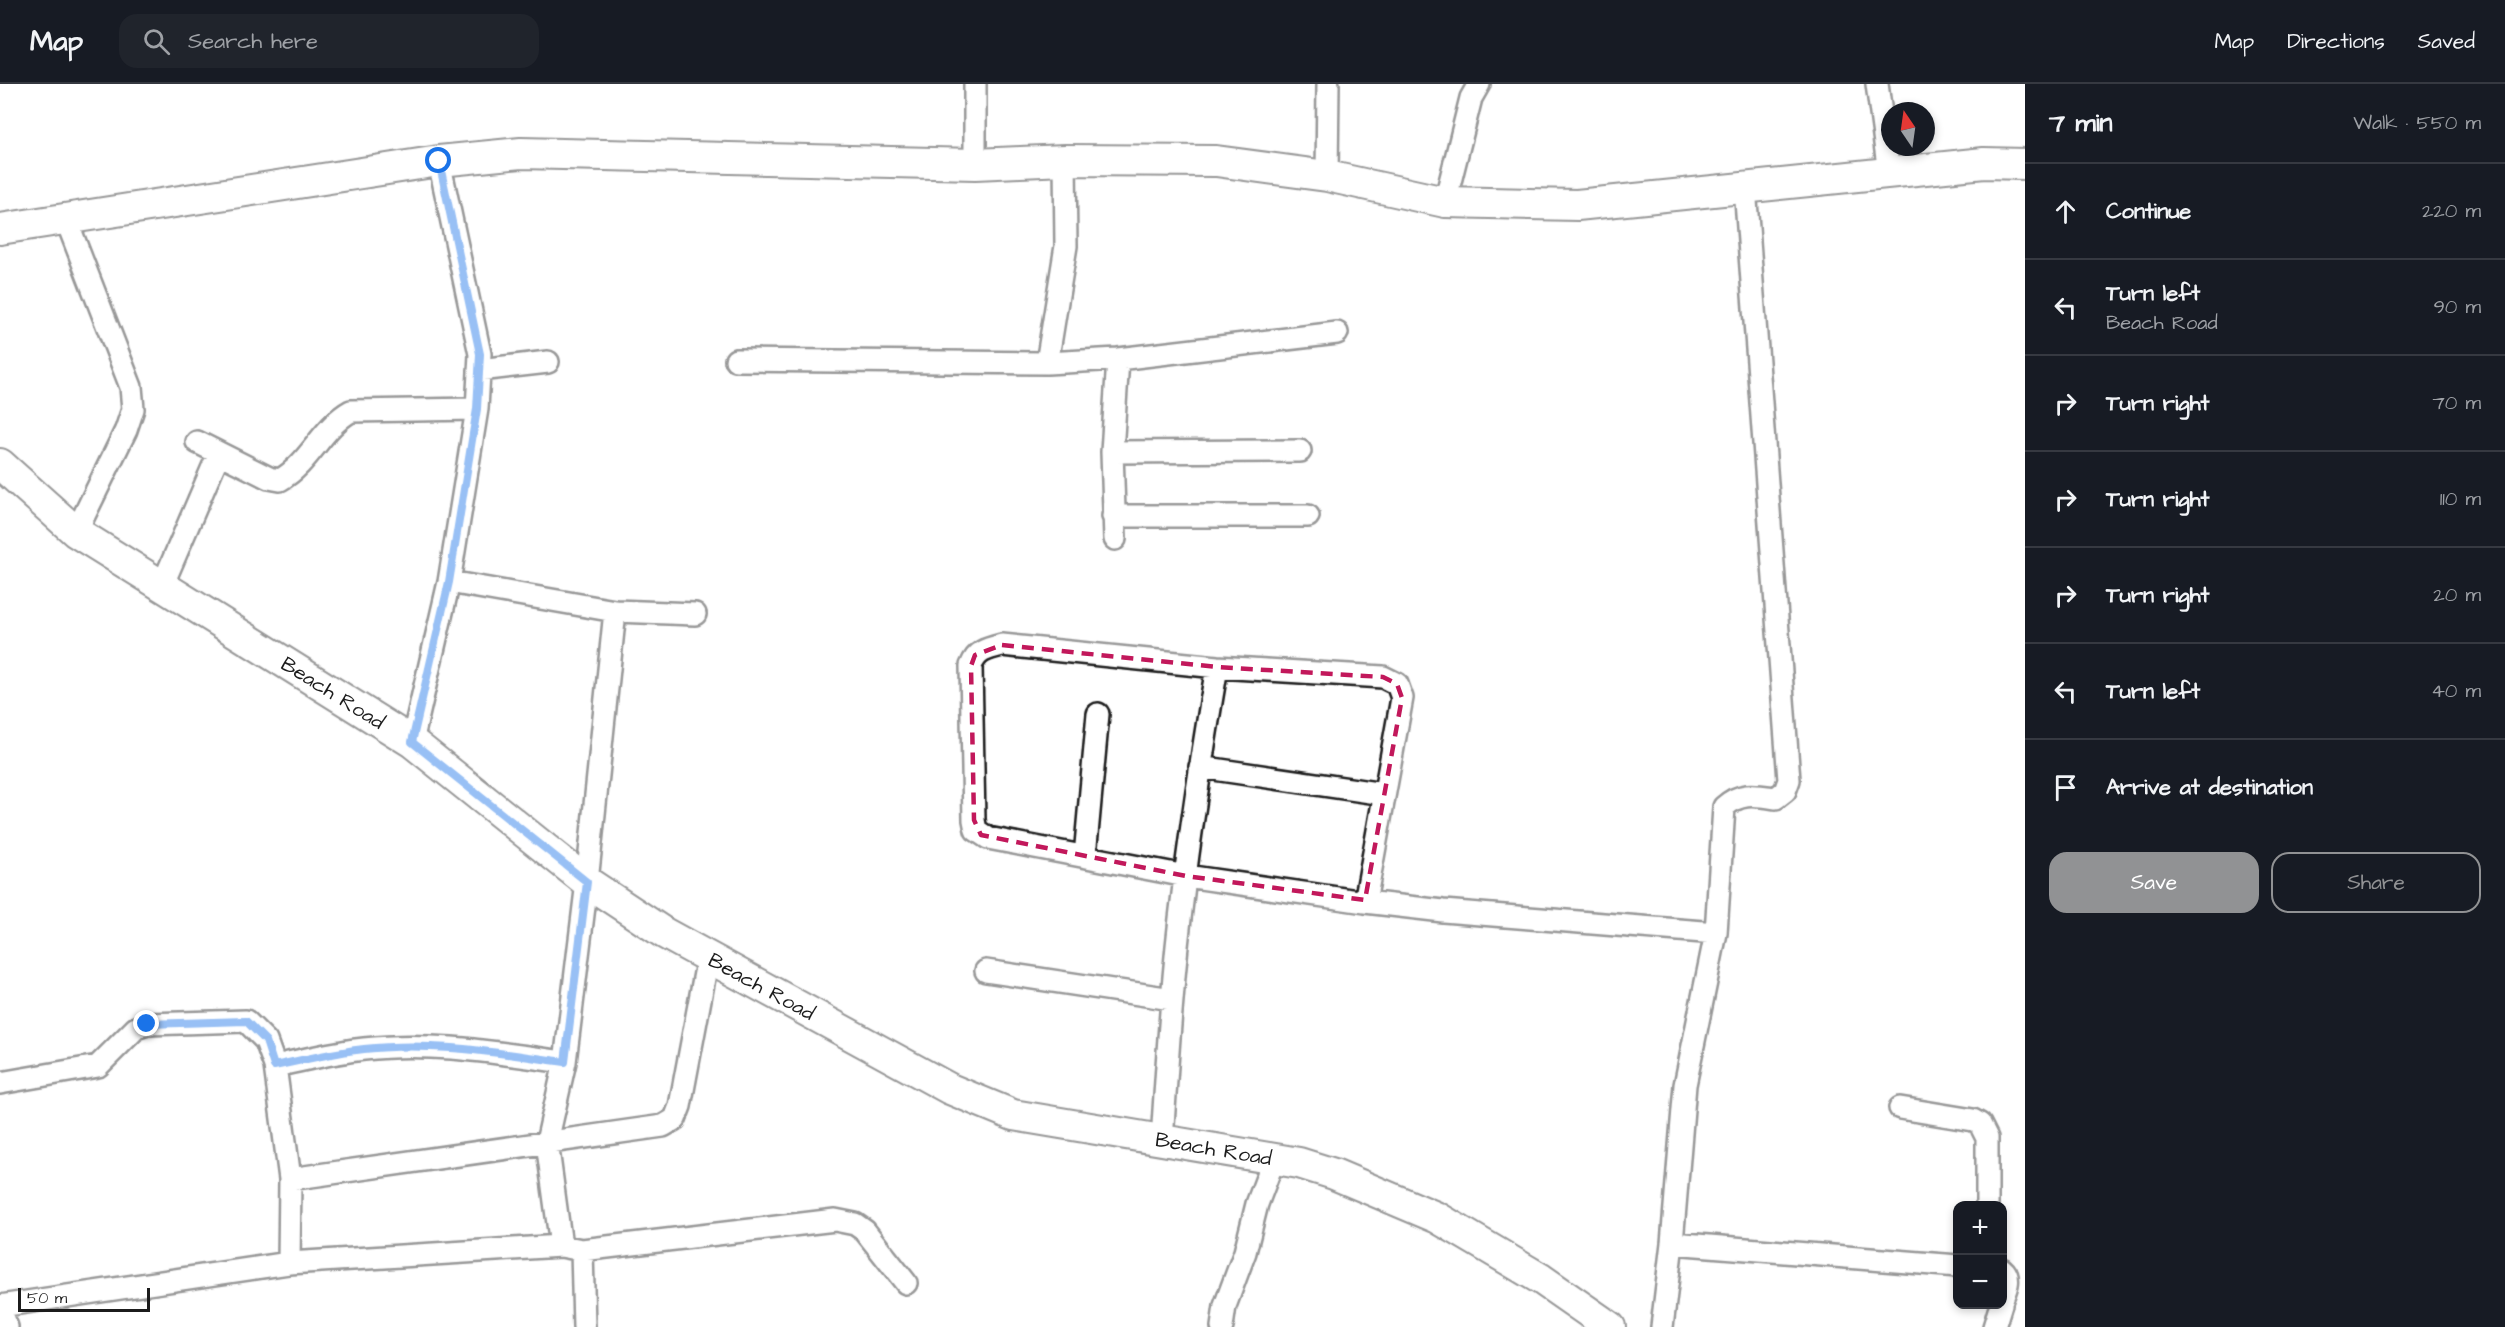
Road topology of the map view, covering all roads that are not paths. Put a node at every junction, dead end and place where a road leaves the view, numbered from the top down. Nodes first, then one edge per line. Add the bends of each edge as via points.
1 (975, 84) edge
2 (1328, 84) edge
3 (1479, 84) edge
4 (1877, 84) edge
5 (1065, 160) junction
6 (439, 161) junction
7 (975, 164) junction
8 (2025, 164) edge
9 (1888, 172) junction
10 (1327, 176) junction
11 (1745, 187) junction
12 (1445, 202) junction
13 (66, 219) junction
14 (0, 229) edge
15 (1336, 333) dead end
16 (1118, 359) junction
17 (736, 360) dead end
18 (548, 362) dead end
19 (1047, 363) junction
20 (479, 370) junction
21 (477, 409) junction
22 (197, 442) dead end
23 (1300, 451) dead end
24 (1112, 452) junction
25 (219, 453) junction
26 (0, 464) edge
27 (1113, 516) junction
28 (1308, 516) dead end
29 (76, 532) junction
30 (1115, 539) dead end
31 (449, 582) junction
32 (162, 586) junction
33 (615, 611) junction
34 (695, 614) dead end
35 (1217, 667) junction
36 (1098, 714) dead end
37 (412, 742) junction
38 (1200, 767) junction
39 (1384, 794) junction
40 (1085, 856) junction
41 (1186, 876) junction
42 (587, 882) junction
43 (1365, 902) junction
44 (1716, 933) junction
45 (708, 957) junction
46 (986, 971) dead end
47 (1172, 999) junction
48 (565, 1062) junction
49 (274, 1066) junction
50 (0, 1083) edge
51 (1900, 1108) dead end
52 (1162, 1141) junction
53 (547, 1142) junction
54 (1274, 1159) junction
55 (290, 1179) junction
56 (1987, 1201) edge
57 (1672, 1243) junction
58 (572, 1248) junction
59 (289, 1263) junction
60 (1953, 1266) edge
61 (906, 1283) dead end
62 (0, 1307) edge
63 (2000, 1309) edge
64 (7, 1327) edge
65 (584, 1327) edge
66 (1222, 1327) edge
67 (1610, 1327) edge
68 (1662, 1327) edge
69 (1994, 1327) edge

1 - 7 street
2 - 10 street
3 - 12 street via 1471,98
4 - 9 street
5 - 7 street
5 - 10 street via 1216,161
5 - 19 street via 1066,246
6 - 7 street via 520,153
6 - 13 street
6 - 20 street via 480,354
8 - 9 street via 1984,163
9 - 11 street
10 - 12 street
11 - 12 street via 1577,205
11 - 44 street via 1789,780 1785,791 1776,798 1747,794 1724,807
13 - 14 street
13 - 29 street via 131,387 133,409
15 - 16 street
16 - 19 street
16 - 24 street
17 - 19 street
18 - 20 street
20 - 21 street
21 - 25 street via 351,411 339,418 295,472 280,480
21 - 31 street
22 - 25 street
23 - 24 street
24 - 27 street
25 - 32 street
26 - 29 street, Beach Road
27 - 28 street
27 - 30 street
29 - 32 street, Beach Road
31 - 33 street
31 - 37 street
32 - 37 street, Beach Road
33 - 34 street
33 - 42 street
35 - 38 street
35 - 39 street via 1383,677 1397,684 1402,698
35 - 40 street via 1002,645 975,655 971,674 976,830 988,838
36 - 40 street
37 - 42 street, Beach Road
38 - 39 street
38 - 41 street
39 - 43 street
40 - 41 street
41 - 43 street
41 - 47 street
42 - 45 street, Beach Road
42 - 48 street
43 - 44 street
44 - 57 street via 1685,1085
45 - 52 street, Beach Road via 950,1089 1013,1115
45 - 53 street via 675,1119 663,1126
46 - 47 street
47 - 52 street
48 - 49 street via 452,1047 405,1046 363,1049
48 - 53 street
49 - 50 street via 266,1041 246,1021 147,1024 136,1028 98,1066
49 - 55 street
51 - 56 street via 1980,1124 1987,1138
52 - 54 street, Beach Road
53 - 55 street
53 - 58 street
54 - 66 street via 1225,1306
54 - 67 street, Beach Road via 1299,1162 1334,1174 1438,1218 1541,1279
55 - 59 street
57 - 60 street
57 - 68 street
58 - 59 street
58 - 61 street via 835,1220 855,1224 865,1231
58 - 65 street
59 - 62 street
62 - 64 street
63 - 69 street

